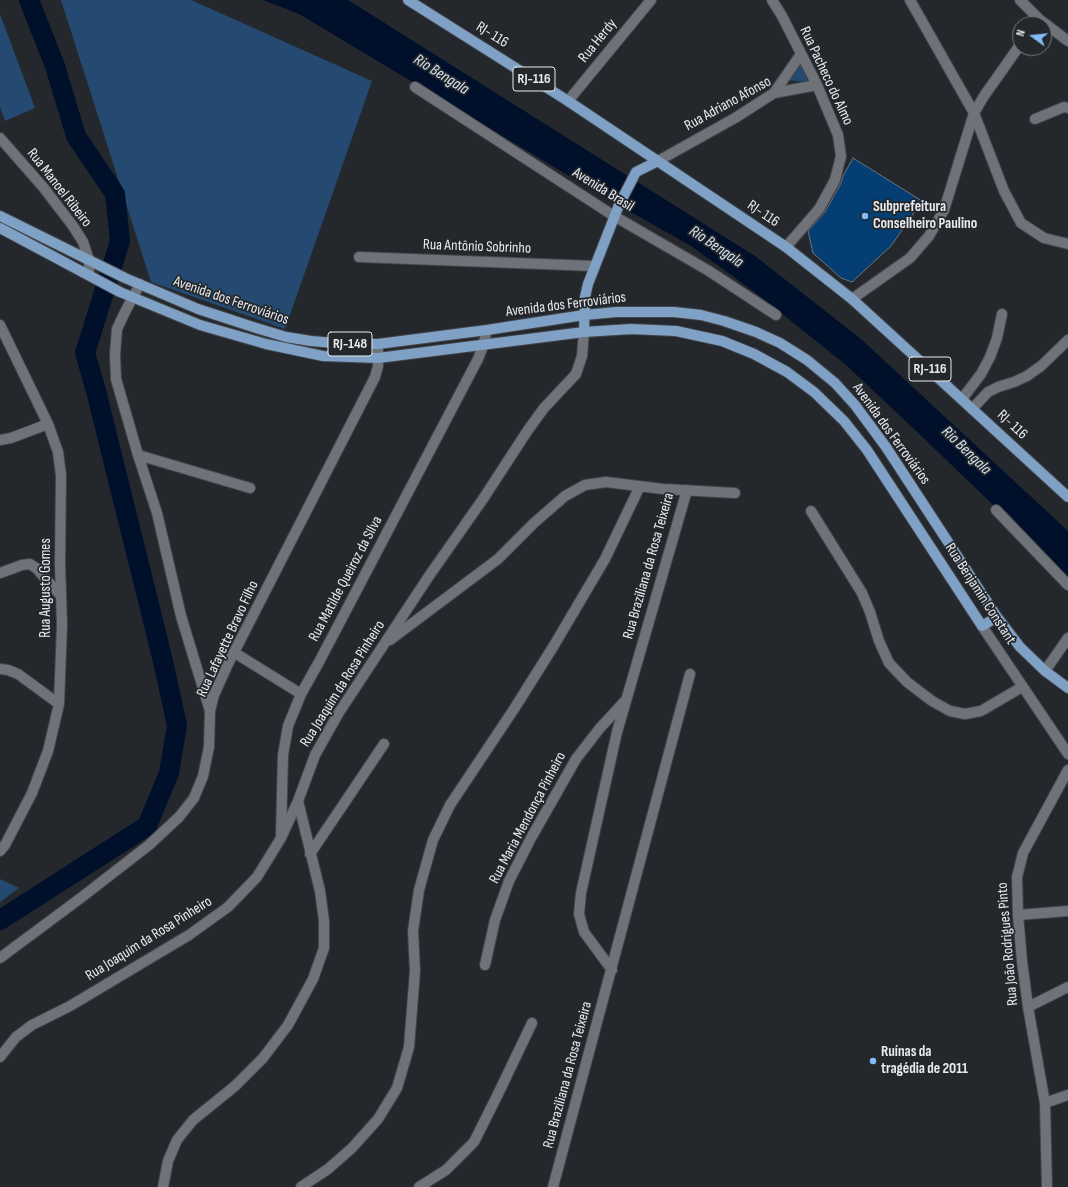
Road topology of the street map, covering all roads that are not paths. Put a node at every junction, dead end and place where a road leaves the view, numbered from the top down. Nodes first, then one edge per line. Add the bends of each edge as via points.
1 (651, 0) edge
2 (772, 0) edge
3 (910, 0) edge
4 (1020, 0) edge
5 (414, 1) edge
6 (1033, 16) edge
7 (1052, 31) edge
8 (1068, 41) edge
9 (801, 54) junction
10 (1012, 56) edge
11 (817, 84) junction
12 (415, 87) dead end
13 (774, 93) junction
14 (568, 101) junction
15 (1068, 108) edge
16 (974, 113) junction
17 (1035, 119) dead end
18 (0, 138) edge
19 (658, 161) junction
20 (0, 216) edge
21 (614, 216) junction
22 (0, 228) edge
23 (1068, 244) edge
24 (786, 247) junction
25 (359, 257) dead end
26 (88, 260) junction
27 (594, 266) junction
28 (89, 275) junction
29 (140, 284) junction
30 (132, 297) junction
31 (852, 299) junction
32 (1002, 314) dead end
33 (584, 315) junction
34 (776, 315) dead end
35 (0, 325) edge
36 (486, 330) junction
37 (584, 332) junction
38 (1068, 340) edge
39 (378, 344) junction
40 (483, 346) junction
41 (378, 358) junction
42 (962, 399) junction
43 (972, 409) junction
44 (48, 424) junction
45 (0, 440) edge
46 (138, 455) junction
47 (640, 486) junction
48 (250, 488) dead end
49 (687, 490) junction
50 (735, 493) dead end
51 (1068, 497) edge
52 (996, 510) dead end
53 (811, 511) dead end
54 (0, 573) edge
55 (1068, 585) edge
56 (61, 596) junction
57 (997, 617) junction
58 (982, 626) junction
59 (1068, 638) edge
60 (383, 645) junction
61 (235, 652) junction
62 (0, 669) edge
63 (1045, 671) junction
64 (690, 674) dead end
65 (1022, 687) junction
66 (1068, 688) edge
67 (301, 694) junction
68 (626, 699) junction
69 (59, 704) junction
70 (210, 711) junction
71 (384, 744) dead end
72 (1068, 754) edge
73 (1068, 770) edge
74 (298, 802) junction
75 (281, 838) junction
76 (0, 851) edge
77 (310, 854) junction
78 (1068, 911) edge
79 (1018, 915) junction
80 (0, 958) edge
81 (485, 965) dead end
82 (612, 970) junction
83 (1068, 987) edge
84 (1028, 1007) junction
85 (532, 1023) dead end
86 (0, 1057) edge
87 (1068, 1095) edge
88 (1045, 1102) junction
89 (163, 1187) edge
90 (301, 1187) edge
91 (419, 1187) edge
92 (553, 1187) edge
93 (1047, 1187) edge

1 - 14 street, Rua Herdy
2 - 9 street, Rua Pacheco do Almo
3 - 16 street
4 - 6 street
5 - 14 main road, RJ- 116 / RJ-116
7 - 8 street
9 - 11 street, Rua Pacheco do Almo
9 - 13 street
10 - 16 street
11 - 13 street, Rua Adriano Afonso
11 - 24 street, Rua Pacheco do Almo via 838,135 841,156 835,180 819,209
12 - 21 street, Avenida Brasil
13 - 19 street, Rua Adriano Afonso
14 - 19 main road, RJ- 116 / RJ-116
15 - 17 street via 1064,107
16 - 23 street via 1004,191 1021,223 1044,238
16 - 31 street via 944,210 929,236 910,258
18 - 26 street, Rua Manoel Ribeiro via 73,226 83,242
19 - 21 main road via 636,172
19 - 24 main road, RJ- 116 / RJ-116
20 - 26 main road, Avenida dos Ferroviários
21 - 27 main road
21 - 34 street, Avenida Brasil via 709,271
22 - 28 main road
24 - 31 main road, RJ- 116 / RJ-116
25 - 27 street, Rua Antônio Sobrinho
26 - 28 street, Rua Manoel Ribeiro
26 - 29 main road, Avenida dos Ferroviários / RJ-148
27 - 33 main road via 585,297
28 - 30 main road
29 - 30 street
29 - 39 main road, Avenida dos Ferroviários / RJ-148 via 198,309 286,337 346,344
30 - 41 main road, RJ-148 via 200,325 266,344 323,356
30 - 46 street via 118,330 115,360 116,379
31 - 42 main road, RJ- 116 / RJ-116
32 - 42 street via 990,357
33 - 36 main road, Avenida dos Ferroviários / RJ-148
33 - 37 main road
33 - 57 main road, Avenida dos Ferroviários / RJ-148 via 674,312 700,315 756,332 807,360 835,383 855,405 886,447
35 - 44 street, Rua Augusto Gomes
36 - 39 main road, Avenida dos Ferroviários / RJ-148
36 - 40 street, Rua Matilde Queiroz da SIlva
37 - 40 main road, RJ-148
37 - 58 main road, Rua Benjamin Constant / RJ-148 via 631,329 676,331 722,341 754,354 787,372 814,392 844,420 867,450
37 - 60 street, Rua Joaquim da Rosa Pinheiro via 582,356 576,374 544,408 528,430
38 - 43 street via 1041,366 1027,376 988,392
39 - 41 street, Rua Lafayette Bravo Filho
40 - 41 main road, RJ-148
40 - 67 street, Rua Matilde Queiroz da SIlva
41 - 61 street, Rua Lafayette Bravo Filho via 375,377
42 - 43 main road, RJ- 116 / RJ-116
43 - 51 main road, RJ- 116 / RJ-116
44 - 45 street
44 - 56 street, Rua Augusto Gomes via 58,452 61,475
46 - 48 street
46 - 70 street via 157,513 181,616
47 - 49 street, Rua Braziliana da Rosa Teixeira
47 - 60 street, Rua Braziliana da Rosa Teixeira via 606,482 585,485 565,496 498,559
47 - 90 street via 605,559 514,709 450,805 433,840 419,890 413,931 415,971 409,1047 397,1088 378,1119 352,1148 328,1169
49 - 50 street
49 - 68 street, Rua Braziliana da Rosa Teixeira
52 - 55 street
53 - 65 street via 862,592 889,663 907,682 944,708 966,714 981,711
54 - 56 street via 30,564
56 - 69 street, Rua Augusto Gomes
57 - 58 main road
57 - 63 main road, Avenida dos Ferroviários / RJ-148 via 1020,647
58 - 65 street, Rua Benjamin Constant
59 - 63 street
60 - 74 street, Rua Joaquim da Rosa Pinheiro via 315,755
61 - 67 street
61 - 70 street, Rua Lafayette Bravo Filho via 214,694
62 - 69 street via 18,674
63 - 66 main road, Avenida dos Ferroviários / RJ-148
64 - 82 street, Rua Braziliana da Rosa Teixeira
65 - 72 street, Rua Benjamin Constant
67 - 75 street, Rua Matilde Queiroz da SIlva via 288,726 283,755
68 - 81 street, Rua Maria Mendonça Pinheiro via 576,759 531,838 509,881 495,920
68 - 82 street, Rua Braziliana da Rosa Teixeira via 581,893 579,914 584,932
69 - 76 street, Rua Augusto Gomes via 48,751 32,793
70 - 80 street, Rua Lafayette Bravo Filho via 209,747 204,776 194,798 179,817 149,846
71 - 77 street
73 - 79 street, Rua João Rodrigues Pinto via 1023,852 1017,876
74 - 75 street, Rua Joaquim da Rosa Pinheiro
74 - 77 street
75 - 86 street, Rua Joaquim da Rosa Pinheiro via 257,877 228,907 189,935 70,1006 32,1025 16,1037
77 - 89 street via 320,892 324,921 324,948 313,979 288,1025 263,1058 235,1086 193,1120 176,1140
78 - 79 street
79 - 84 street, Rua João Rodrigues Pinto
82 - 92 street, Rua Braziliana da Rosa Teixeira
83 - 84 street
84 - 88 street, Rua João Rodrigues Pinto
85 - 91 street via 474,1142 446,1170
87 - 88 street
88 - 93 street, Rua João Rodrigues Pinto

